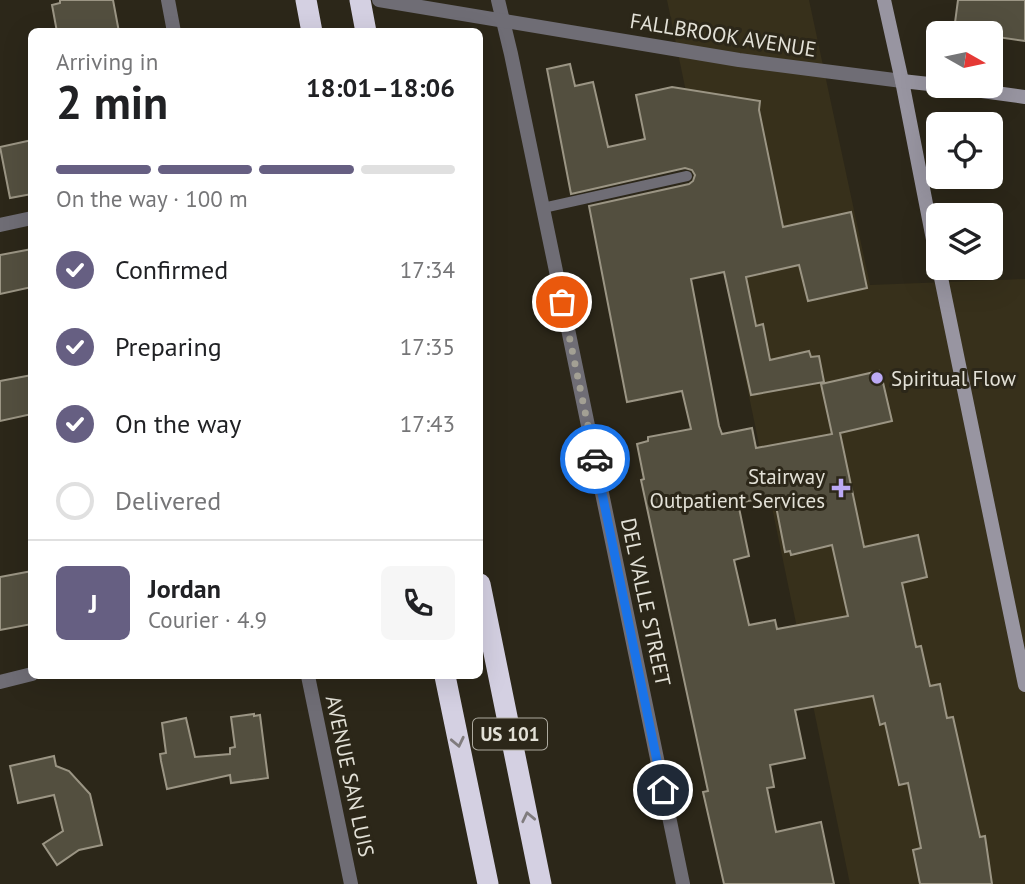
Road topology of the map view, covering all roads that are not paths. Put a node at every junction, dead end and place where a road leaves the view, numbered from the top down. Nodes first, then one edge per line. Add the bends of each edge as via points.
1 (167, 0) edge
2 (306, 0) edge
3 (359, 0) edge
4 (379, 0) edge
5 (498, 0) edge
6 (884, 0) edge
7 (503, 20) junction
8 (173, 28) edge
9 (311, 28) edge
10 (365, 28) edge
11 (902, 81) junction
12 (926, 84) edge
13 (1003, 94) edge
14 (1025, 97) edge
15 (687, 176) dead end
16 (926, 204) edge
17 (543, 208) junction
18 (28, 219) edge
19 (0, 225) edge
20 (941, 280) edge
21 (483, 599) edge
22 (28, 675) edge
23 (309, 679) edge
24 (446, 679) edge
25 (0, 682) edge
26 (1025, 685) edge
27 (351, 884) edge
28 (488, 884) edge
29 (541, 884) edge
30 (683, 884) edge

1 - 8 street
2 - 9 highway
3 - 10 highway
4 - 7 street, FALLBROOK AVENUE
5 - 7 street, DEL VALLE STREET
6 - 11 main road
7 - 11 street, FALLBROOK AVENUE via 739,60
7 - 17 street, DEL VALLE STREET
11 - 12 main road, FALLBROOK AVENUE
11 - 16 main road
13 - 14 main road
15 - 17 lane
17 - 30 street, DEL VALLE STREET
18 - 19 street
20 - 26 main road
29 -> 21 highway, US 101
22 - 25 street
23 - 27 street, AVENUE SAN LUIS
24 -> 28 highway, US 101

